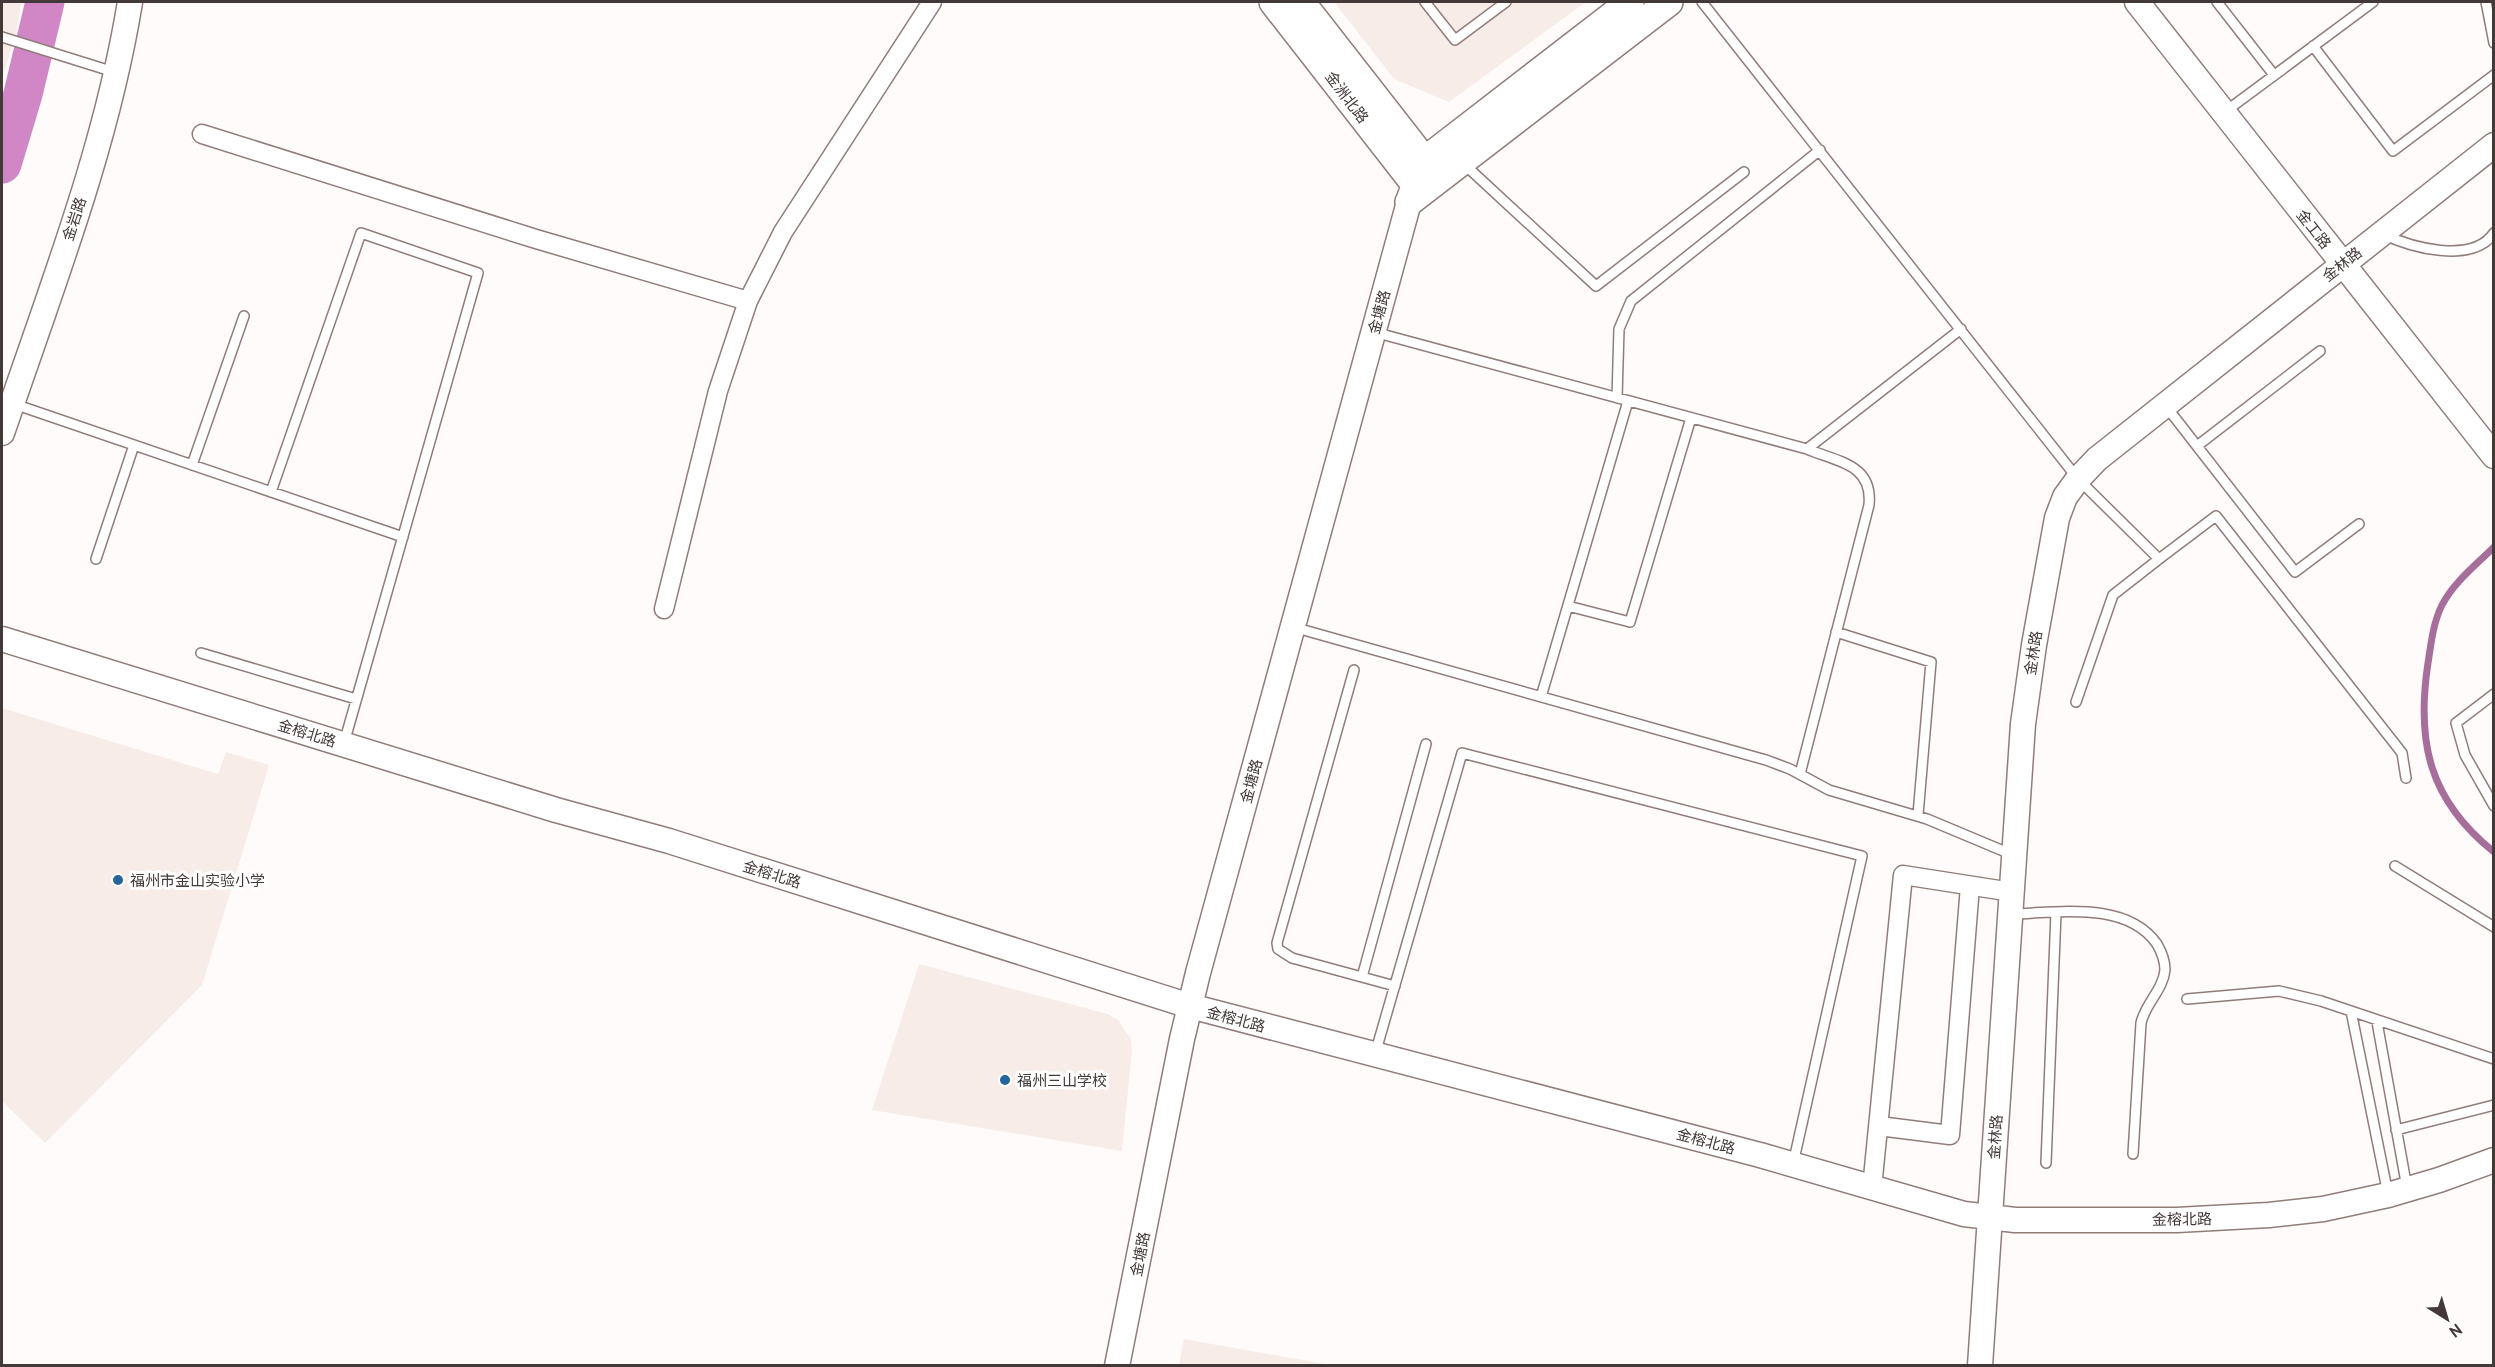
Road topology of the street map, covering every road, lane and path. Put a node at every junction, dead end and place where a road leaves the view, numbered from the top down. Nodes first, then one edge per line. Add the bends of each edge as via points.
1 (130, 2) edge
2 (932, 2) edge
3 (1273, 2) edge
4 (1301, 2) edge
5 (1425, 2) edge
6 (1506, 2) edge
7 (1630, 2) edge
8 (1669, 2) edge
9 (1702, 2) edge
10 (2137, 2) edge
11 (2217, 2) edge
12 (2373, 2) edge
13 (2486, 2) edge
14 (3, 38) edge
15 (2493, 43) edge
16 (2313, 46) junction
17 (2, 49) edge
18 (117, 73) junction
19 (2274, 75) junction
20 (2493, 75) edge
21 (2223, 112) junction
22 (202, 134) dead end
23 (2493, 145) edge
24 (1820, 150) junction
25 (1461, 161) junction
26 (1744, 172) dead end
27 (1422, 184) junction
28 (2381, 233) junction
29 (2493, 233) edge
30 (2341, 264) junction
31 (748, 301) junction
32 (244, 316) dead end
33 (1961, 329) junction
34 (1374, 332) junction
35 (2319, 351) dead end
36 (1617, 398) junction
37 (1628, 401) junction
38 (12, 403) junction
39 (2165, 404) junction
40 (1691, 418) junction
41 (2, 433) edge
42 (134, 445) junction
43 (2197, 446) junction
44 (1807, 449) junction
45 (2493, 456) edge
46 (192, 465) junction
47 (2078, 479) junction
48 (271, 492) junction
49 (2359, 524) dead end
50 (403, 537) junction
51 (96, 559) dead end
52 (2159, 559) junction
53 (1568, 606) junction
54 (664, 609) dead end
55 (1293, 627) junction
56 (1836, 632) junction
57 (2, 639) edge
58 (201, 653) dead end
59 (1354, 670) dead end
60 (2493, 694) edge
61 (1541, 697) junction
62 (356, 699) junction
63 (2076, 702) dead end
64 (1426, 744) dead end
65 (343, 745) junction
66 (1800, 774) junction
67 (2406, 778) dead end
68 (2493, 806) edge
69 (1918, 816) junction
70 (2015, 856) junction
71 (2395, 866) dead end
72 (1970, 885) junction
73 (2011, 903) junction
74 (2056, 914) junction
75 (2493, 927) edge
76 (1362, 977) junction
77 (1395, 986) junction
78 (2187, 999) dead end
79 (1190, 1006) junction
80 (2351, 1011) junction
81 (2377, 1022) junction
82 (1375, 1054) junction
83 (2493, 1059) edge
84 (2493, 1105) edge
85 (1879, 1125) junction
86 (2396, 1130) junction
87 (2133, 1154) dead end
88 (2493, 1160) edge
89 (2046, 1163) dead end
90 (1792, 1164) junction
91 (1872, 1188) junction
92 (2398, 1192) junction
93 (1988, 1218) junction
94 (1118, 1365) edge
95 (1980, 1365) edge

1 - 18 street, 金岩路
2 - 31 street via 783,232
3 - 27 main road, 金洲北路
4 - 27 main road, 金洲北路
5 - 6 lane via 1455,40
7 - 27 main road
8 - 25 main road
9 - 24 lane
10 - 21 street, 金工路
11 - 19 lane
12 - 16 lane
13 - 15 lane
14 - 17 lane
14 - 18 lane
16 - 19 lane
16 - 20 lane via 2393,151
18 - 38 street, 金岩路 via 80,200
19 - 21 lane
21 - 30 street, 金工路
22 - 31 street
23 - 28 street, 金林路
24 - 33 lane
24 - 36 lane via 1631,301 1619,329
25 - 26 lane via 1596,286
25 - 27 main road
27 - 34 street, 金塘路
28 - 29 lane via 2412,247 2437,251 2478,246
28 - 30 street, 金林路
30 - 39 street, 金林路
30 - 45 street, 金工路
31 - 54 street via 718,391
32 - 46 lane
33 - 44 lane
33 - 47 lane
34 - 36 lane
34 - 55 street, 金塘路
35 - 43 lane
36 - 37 lane
37 - 40 lane
37 - 53 lane
38 - 41 street, 金岩路
38 - 42 lane
39 - 43 lane
39 - 47 street, 金林路
40 - 44 lane
40 - 53 lane via 1630,622
42 - 46 lane
42 - 51 lane
43 - 49 lane via 2295,572
44 - 56 lane via 1860,470 1870,494
46 - 48 lane
47 - 52 lane
47 - 70 street, 金林路 via 2057,518 2034,645 2023,724
48 - 50 lane
48 - 50 lane via 361,233 478,273
50 - 62 lane
52 - 63 lane via 2113,595
52 - 67 lane via 2216,516 2402,753
53 - 61 lane
55 - 61 lane
55 - 79 street, 金塘路
56 - 66 lane
56 - 69 lane via 1931,662
57 - 65 street, 金榕北路
58 - 62 lane
59 - 76 lane via 1277,943 1278,949 1292,958
60 - 68 lane via 2456,723 2465,754
61 - 66 lane via 1766,760
62 - 65 lane
64 - 76 lane
65 - 79 street, 金榕北路 via 669,842
66 - 69 lane via 1829,790
69 - 70 lane
70 - 73 street, 金林路
71 - 75 lane
72 - 73 street
72 - 85 street via 1903,875
72 - 85 street via 1950,1134
73 - 74 lane
73 - 93 street, 金林路
74 - 87 lane via 2109,915 2130,922 2150,936 2163,957 2164,976 2144,1010 2141,1023
74 - 89 lane
76 - 77 lane
77 - 82 lane
77 - 90 lane via 1462,753 1862,856
78 - 80 lane via 2279,991
79 - 82 street, 金榕北路
79 - 94 street, 金塘路
80 - 81 lane
80 - 92 lane
81 - 83 lane
81 - 86 lane
82 - 90 street, 金榕北路
84 - 86 lane
85 - 91 street
86 - 92 lane
88 - 92 street, 金榕北路
90 - 91 street, 金榕北路
91 - 93 street, 金榕北路
92 - 93 street, 金榕北路 via 2323,1209 2220,1219
93 - 95 street, 金林路

